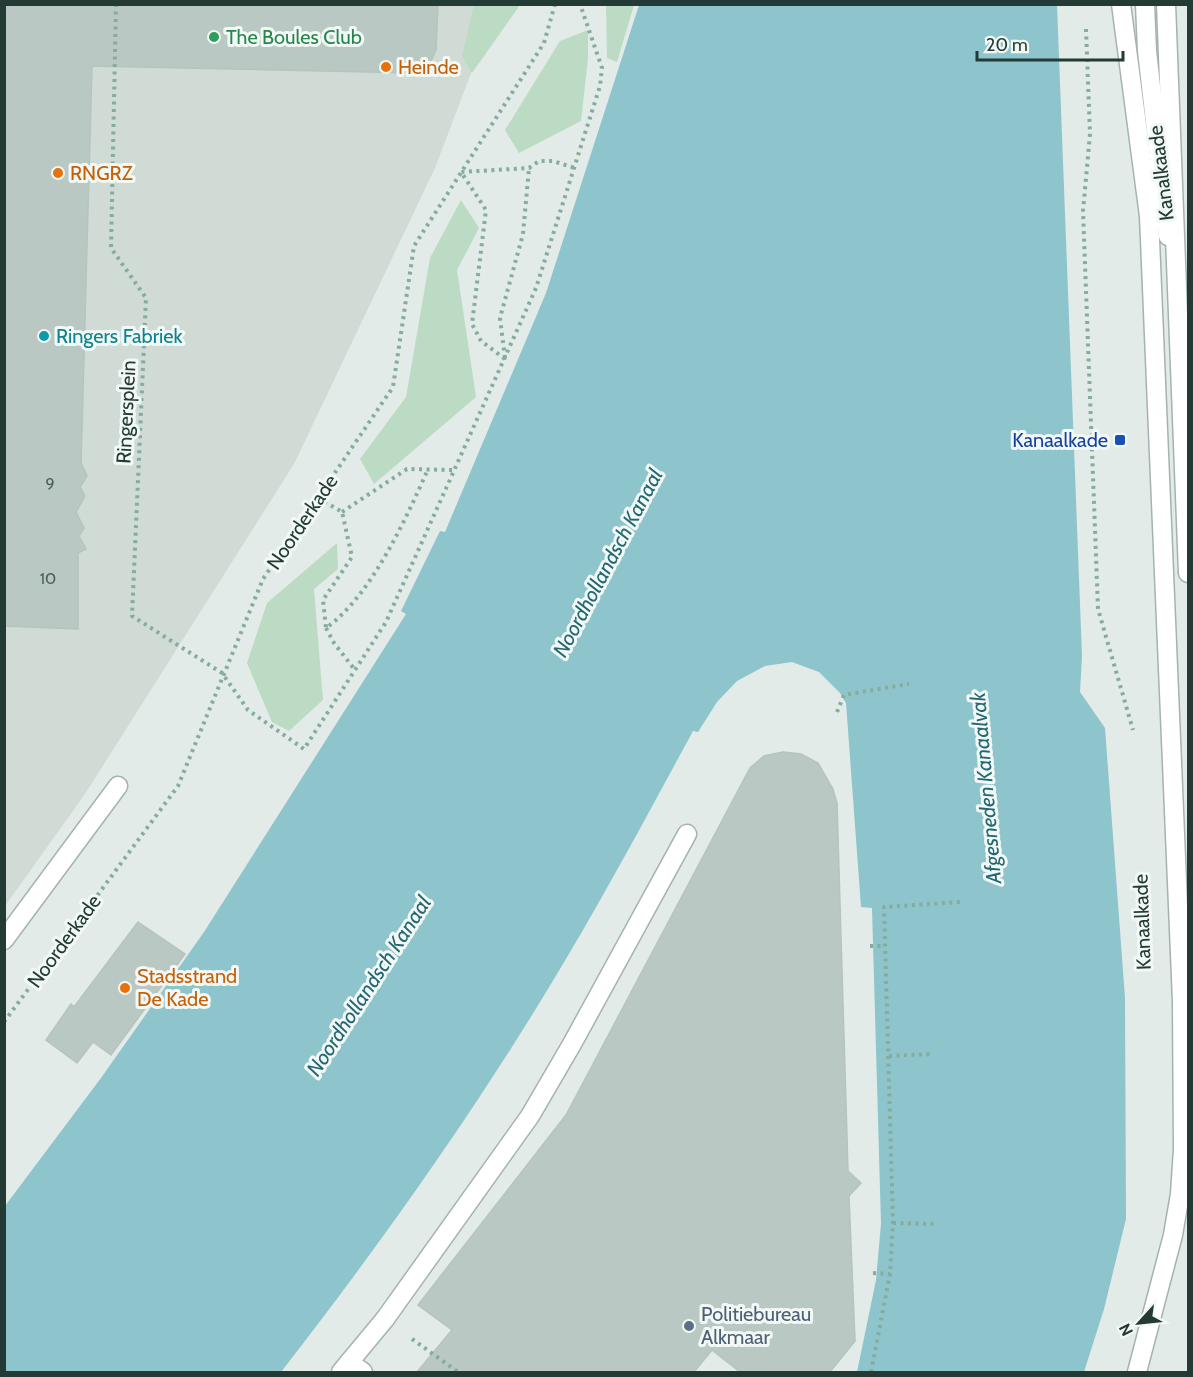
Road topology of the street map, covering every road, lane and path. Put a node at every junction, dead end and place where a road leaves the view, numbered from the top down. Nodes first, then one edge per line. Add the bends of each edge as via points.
1 (116, 4) edge
2 (555, 4) edge
3 (580, 4) edge
4 (1121, 4) edge
5 (1144, 4) edge
6 (1166, 4) edge
7 (1086, 28) dead end
8 (530, 168) junction
9 (575, 168) junction
10 (461, 172) junction
11 (1180, 342) junction
12 (505, 359) junction
13 (1120, 440) dead end
14 (1092, 442) junction
15 (428, 469) junction
16 (454, 470) junction
17 (318, 498) junction
18 (342, 512) junction
19 (1188, 573) edge
20 (326, 628) junction
21 (355, 670) junction
22 (222, 673) junction
23 (909, 684) dead end
24 (837, 712) dead end
25 (1135, 736) dead end
26 (118, 786) dead end
27 (687, 834) dead end
28 (961, 902) dead end
29 (4, 940) edge
30 (870, 946) dead end
31 (884, 946) junction
32 (4, 1022) edge
33 (930, 1054) dead end
34 (889, 1056) junction
35 (893, 1223) junction
36 (936, 1224) dead end
37 (873, 1273) dead end
38 (890, 1274) junction
39 (385, 1319) junction
40 (351, 1369) edge
41 (458, 1372) edge
42 (871, 1372) edge
43 (1137, 1372) edge

1 - 22 path, Ringersplein via 111,248 146,298 132,616
2 - 10 path, Noorderkade via 544,43
3 - 9 path via 602,68
4 - 43 street, Kanaalkade via 1149,216 1182,1035 1180,1194
5 - 11 street, Kanalkaade
6 - 11 street
7 - 14 path via 1090,134 1083,211
8 - 9 path via 539,161
8 - 10 path
8 - 12 path via 524,234 500,318
9 - 12 path via 536,288
10 - 12 path via 486,210 472,324 481,340
10 - 17 path, Noorderkade via 414,246 393,387
11 - 19 street
12 - 16 path
13 - 14 path
14 - 25 path via 1098,609
15 - 16 path
15 - 18 path via 407,469
15 - 20 path via 371,579 343,615
16 - 21 path via 386,622
17 - 18 path
17 - 22 path, Noorderkade via 263,579
18 - 20 path via 352,557 323,600
20 - 21 path
21 - 22 path via 304,749 248,710
22 - 32 path, Noorderkade via 178,786
23 - 24 path via 844,695
26 - 29 street
27 - 39 street via 530,1116
28 - 31 path via 884,907
30 - 31 path
31 - 34 path
33 - 34 path
34 - 35 path
35 - 36 path
35 - 38 path
37 - 38 path
38 - 42 path
39 - 40 street
39 - 41 path

